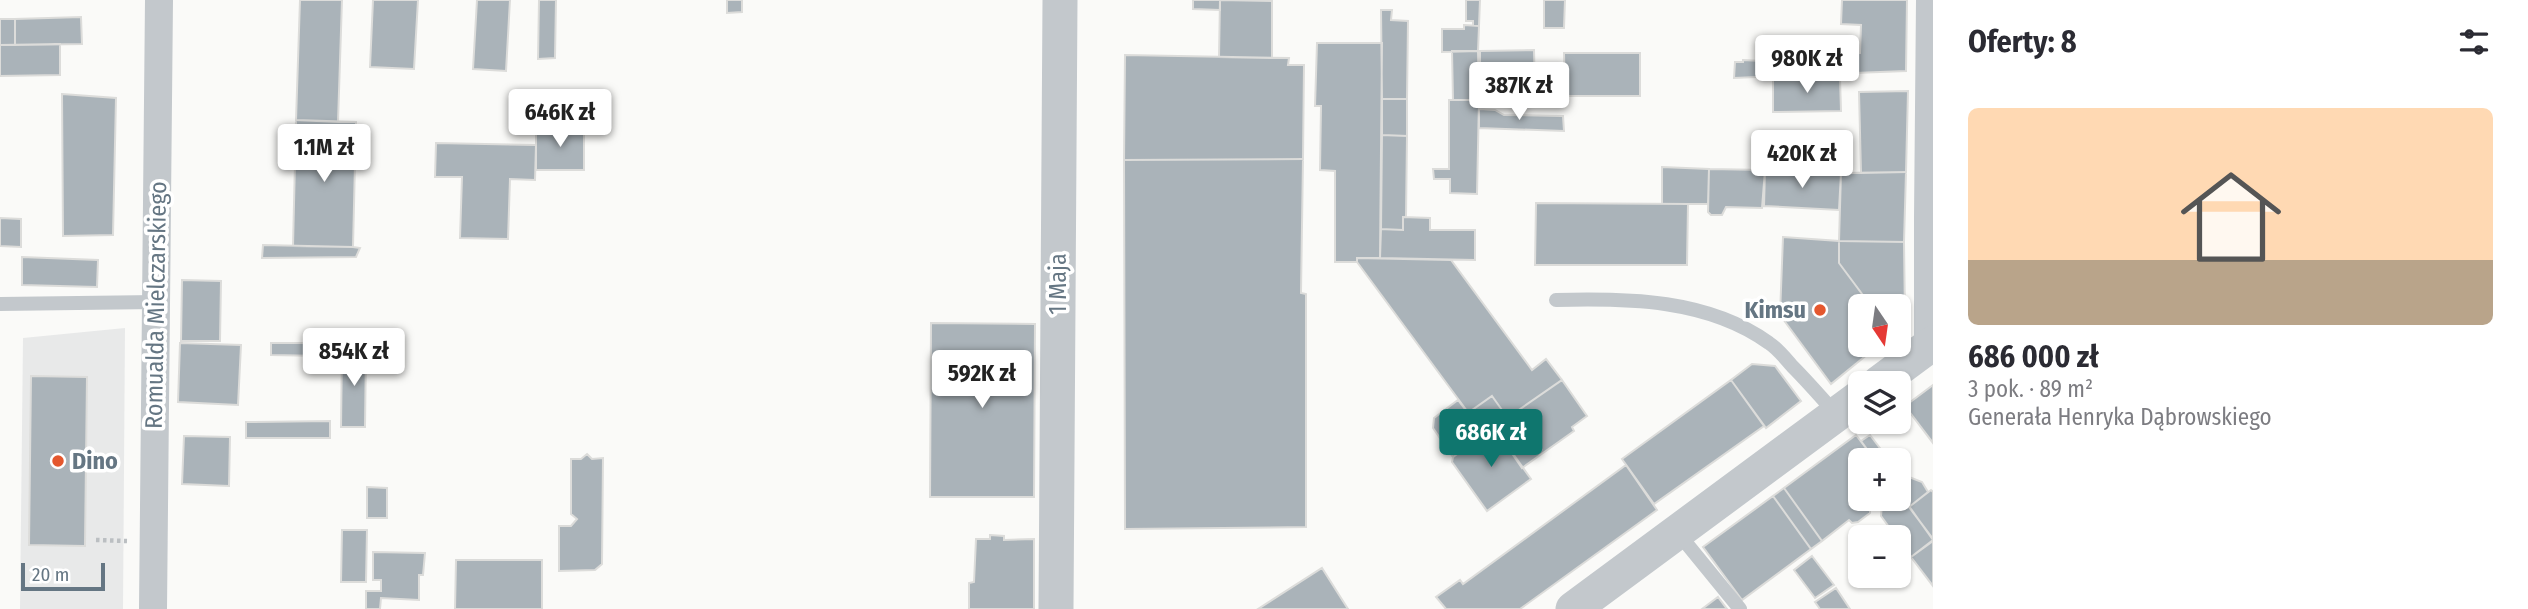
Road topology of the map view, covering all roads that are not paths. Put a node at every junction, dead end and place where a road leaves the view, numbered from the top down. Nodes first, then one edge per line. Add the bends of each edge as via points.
1 (159, 0) edge
2 (1060, 0) edge
3 (1930, 0) edge
4 (1931, 221) edge
5 (1556, 300) dead end
6 (156, 302) junction
7 (0, 303) edge
8 (1930, 344) edge
9 (1895, 371) edge
10 (1848, 406) edge
11 (1678, 533) junction
12 (153, 609) edge
13 (1056, 609) edge
14 (1573, 609) edge
15 (1740, 609) edge

1 - 6 street, Romualda Mielczarskiego
2 - 13 street, 1 Maja
3 - 4 street
4 - 8 street
5 - 10 lane via 1645,301 1693,309 1742,326
6 - 7 lane
6 - 12 street, Romualda Mielczarskiego
8 - 9 street
10 - 11 street
11 - 14 street
11 - 15 lane

